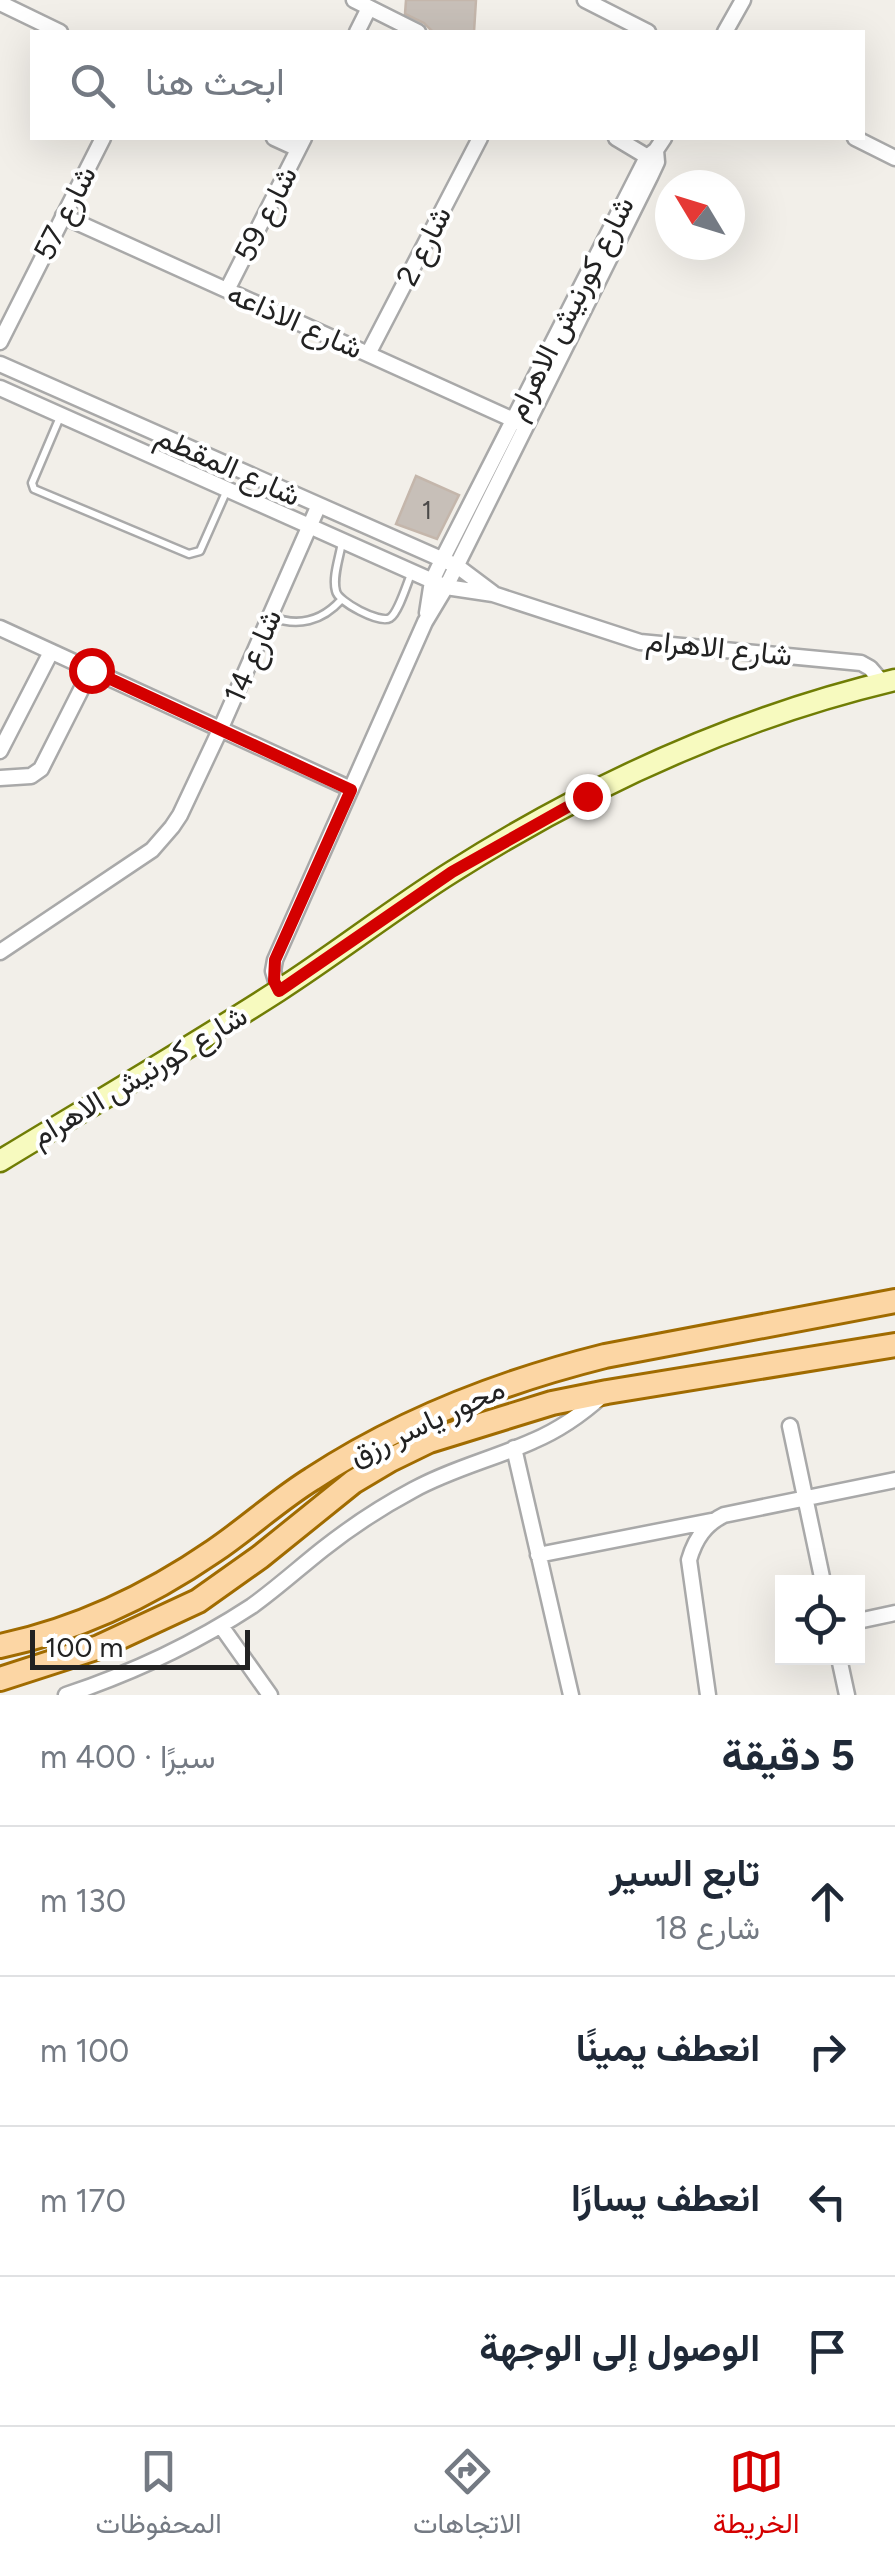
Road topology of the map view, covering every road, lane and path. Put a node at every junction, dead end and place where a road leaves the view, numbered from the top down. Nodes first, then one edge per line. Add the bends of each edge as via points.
1 (354, 0) edge
2 (585, 0) edge
3 (743, 0) edge
4 (0, 3) edge
5 (370, 8) junction
6 (56, 30) edge
7 (358, 30) edge
8 (414, 30) edge
9 (644, 30) edge
10 (726, 30) edge
11 (102, 140) edge
12 (479, 140) edge
13 (622, 140) edge
14 (860, 140) edge
15 (301, 143) edge
16 (656, 152) edge
17 (895, 158) edge
18 (63, 216) junction
19 (227, 290) junction
20 (0, 342) edge
21 (368, 354) junction
22 (0, 364) edge
23 (0, 388) edge
24 (60, 416) junction
25 (520, 422) junction
26 (226, 490) junction
27 (318, 507) junction
28 (310, 526) junction
29 (342, 541) junction
30 (449, 563) junction
31 (412, 572) junction
32 (439, 584) junction
33 (494, 594) junction
34 (341, 600) junction
35 (270, 616) junction
36 (0, 628) edge
37 (51, 652) junction
38 (91, 670) junction
39 (889, 681) edge
40 (220, 730) junction
41 (0, 751) edge
42 (0, 778) edge
43 (351, 790) junction
44 (4, 946) edge
45 (279, 991) junction
46 (0, 1161) edge
47 (895, 1301) edge
48 (895, 1345) edge
49 (607, 1392) junction
50 (790, 1426) dead end
51 (514, 1448) junction
52 (895, 1480) edge
53 (806, 1500) junction
54 (711, 1521) junction
55 (538, 1556) junction
56 (822, 1575) edge
57 (895, 1613) edge
58 (865, 1619) edge
59 (220, 1626) junction
60 (0, 1646) edge
61 (841, 1665) edge
62 (0, 1679) edge
63 (66, 1695) edge
64 (270, 1695) edge
65 (571, 1695) edge
66 (708, 1695) edge
67 (847, 1695) edge

1 - 5 street
2 - 9 street
3 - 10 street
4 - 6 street
5 - 7 street
5 - 8 street
11 - 18 street, شارع 57
12 - 21 street, شارع 2
13 - 16 street
14 - 17 street
15 - 19 street, شارع 59
16 - 25 street, شارع كورنيش الاهرام
18 - 19 street, شارع الاذاعه
18 - 20 street, شارع 57
19 - 21 street, شارع الاذاعه
21 - 25 street, شارع الاذاعه
22 - 27 street, شارع المقطم
23 - 24 street, شارع المقطم
24 - 26 street, شارع المقطم
24 - 26 lane via 34,489 189,554 200,551
25 - 30 street, شارع كورنيش الاهرام
26 - 28 street, شارع المقطم
27 - 28 street, شارع 14
27 - 30 street, شارع المقطم
28 - 29 street, شارع المقطم
28 - 35 street, شارع 14
29 - 31 street, شارع المقطم
29 - 34 lane via 335,583
30 - 32 street, شارع كورنيش الاهرام
30 - 33 street, شارع الاهرام
31 - 32 street, شارع المقطم
31 - 34 lane via 388,619
32 - 33 street, شارع الاهرام
32 - 43 street, شارع كورنيش الاهرام
33 - 39 street, شارع الاهرام via 640,642 852,661
34 - 35 lane via 308,621
35 - 40 street, شارع 14
36 - 37 street
37 - 38 street
37 - 41 street
38 - 40 street
38 - 42 street via 41,769
39 - 45 street, شارع كورنيش الاهرام via 768,716 587,796 452,872
40 - 43 street
40 - 44 street, شارع 14 via 180,814 152,850
43 - 45 street, شارع كورنيش الاهرام via 275,960
45 - 46 street, شارع كورنيش الاهرام
47 - 60 main road, محور ياسر رزق via 605,1356 490,1390 343,1459 152,1589 82,1621
48 - 49 main road, محور ياسر رزق
49 - 51 street via 572,1420
49 - 62 main road, محور ياسر رزق via 430,1441 353,1482 198,1600 100,1646
50 - 53 street
51 - 55 street
51 - 59 street via 446,1473 379,1509
52 - 53 street
53 - 54 street
53 - 56 street
54 - 55 street
54 - 66 street via 689,1560
55 - 65 street
57 - 58 street
59 - 63 street via 153,1662
59 - 64 street
61 - 67 street

